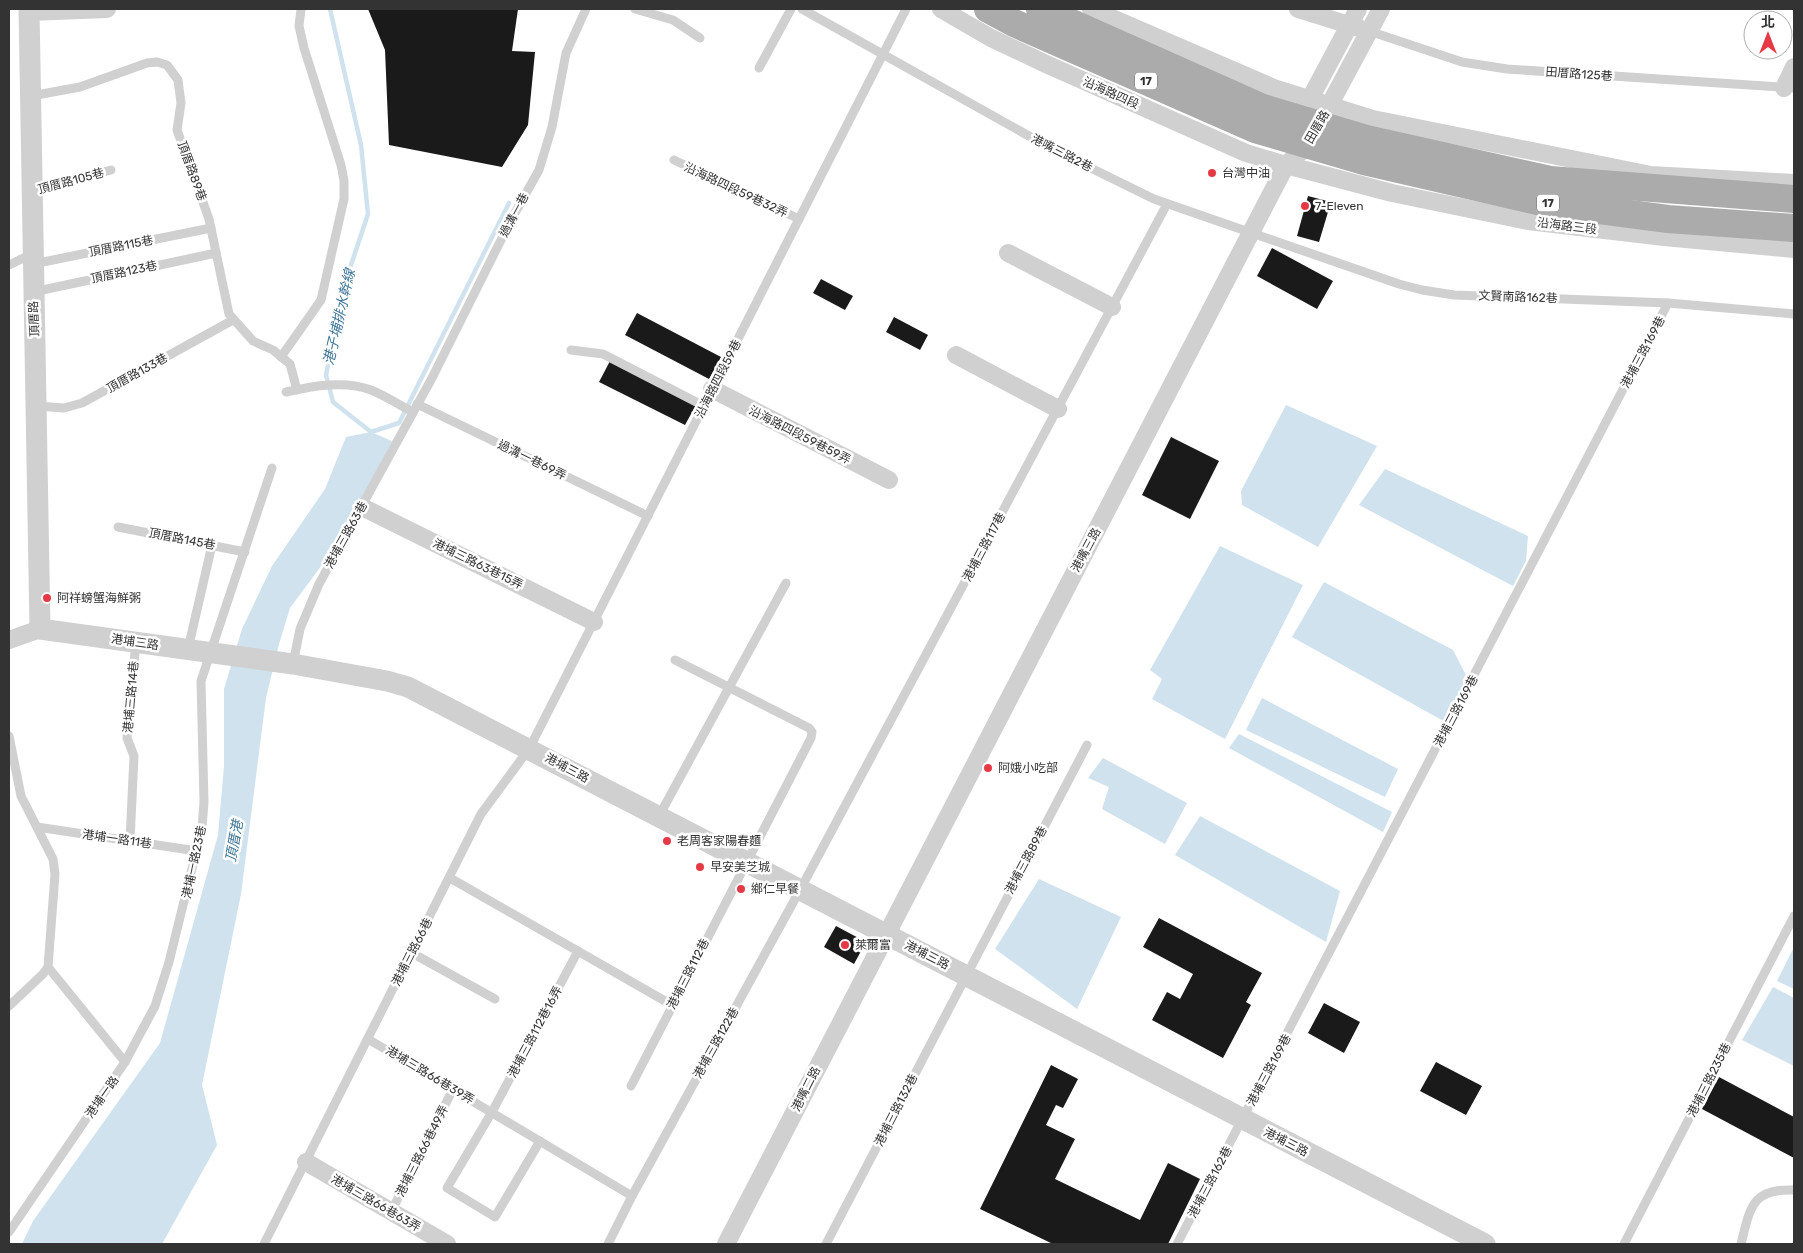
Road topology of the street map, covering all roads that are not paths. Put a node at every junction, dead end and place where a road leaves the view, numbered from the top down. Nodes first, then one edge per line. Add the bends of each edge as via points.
1 (107, 9) edge
2 (301, 9) edge
3 (586, 9) edge
4 (635, 9) edge
5 (791, 9) edge
6 (802, 9) edge
7 (906, 9) edge
8 (941, 9) edge
9 (988, 9) edge
10 (1040, 9) edge
11 (1092, 9) edge
12 (1298, 9) edge
13 (1358, 9) edge
14 (1381, 9) edge
15 (29, 10) edge
16 (1350, 25) junction
17 (1369, 31) junction
18 (700, 38) dead end
19 (882, 54) junction
20 (759, 68) dead end
21 (1794, 68) edge
22 (1789, 88) edge
23 (30, 96) junction
24 (1306, 128) junction
25 (674, 160) dead end
26 (111, 170) dead end
27 (1794, 183) edge
28 (31, 192) junction
29 (1794, 199) edge
30 (1167, 204) junction
31 (798, 219) junction
32 (211, 228) junction
33 (1794, 228) edge
34 (1251, 233) junction
35 (1757, 235) junction
36 (1794, 249) edge
37 (216, 253) junction
38 (1008, 253) dead end
39 (32, 259) junction
40 (9, 264) edge
41 (33, 292) junction
42 (1668, 303) junction
43 (1112, 307) junction
44 (1794, 314) edge
45 (233, 320) junction
46 (571, 350) dead end
47 (956, 355) dead end
48 (281, 357) junction
49 (712, 389) junction
50 (297, 390) junction
51 (286, 392) dead end
52 (36, 406) junction
53 (704, 406) junction
54 (413, 408) junction
55 (1058, 409) junction
56 (272, 468) dead end
57 (889, 480) dead end
58 (362, 507) junction
59 (648, 516) junction
60 (118, 528) dead end
61 (212, 545) junction
62 (245, 552) junction
63 (786, 583) dead end
64 (594, 622) junction
65 (40, 629) junction
66 (9, 640) edge
67 (136, 642) junction
68 (188, 649) junction
69 (221, 653) junction
70 (675, 660) dead end
71 (285, 663) junction
72 (730, 688) junction
73 (9, 742) edge
74 (1087, 744) dead end
75 (529, 749) junction
76 (659, 816) junction
77 (37, 827) junction
78 (130, 841) junction
79 (197, 851) junction
80 (746, 862) junction
81 (450, 878) junction
82 (800, 890) junction
83 (1794, 916) edge
84 (886, 934) junction
85 (578, 951) junction
86 (412, 953) junction
87 (48, 967) junction
88 (966, 975) junction
89 (495, 999) dead end
90 (672, 1005) junction
91 (9, 1006) edge
92 (368, 1039) junction
93 (125, 1062) junction
94 (631, 1086) dead end
95 (453, 1089) junction
96 (492, 1112) junction
97 (1243, 1120) junction
98 (540, 1141) junction
99 (306, 1162) junction
100 (1794, 1190) edge
101 (632, 1196) junction
102 (391, 1212) junction
103 (11, 1222) edge
104 (9, 1232) edge
105 (264, 1244) edge
106 (447, 1244) edge
107 (608, 1244) edge
108 (726, 1244) edge
109 (826, 1244) edge
110 (1176, 1244) edge
111 (1485, 1244) edge
112 (1624, 1244) edge
113 (1740, 1244) edge

1 - 15 street
2 - 48 lane via 299,26 341,164 344,199 320,300
3 - 54 lane, 過溝一巷 via 566,53 552,127 539,170
4 - 18 lane via 673,20
5 - 20 lane
6 - 19 lane, 港嘴三路2巷
7 - 19 lane, 沿海路四段59巷
8 - 24 street, 沿海路四段 via 1046,64 1246,153
9 - 24 main road, 沿海路四段 / 17 via 1255,130
10 - 24 main road, 17
11 - 24 street via 1274,88
12 - 16 street
13 - 16 street, 田厝路
14 - 17 street, 田厝路
15 - 23 street, 頂厝路
16 - 17 street
16 - 24 street, 田厝路
17 - 22 lane, 田厝路125巷 via 1462,62 1507,69
17 - 24 street, 田厝路
19 - 30 lane, 港嘴三路2巷 via 1054,150
19 - 31 lane, 沿海路四段59巷
21 - 22 street
23 - 28 street, 頂厝路
23 - 32 lane, 頂厝路89巷 via 80,87 147,63 167,65 173,70 180,88 177,130
24 - 27 street via 1373,119 1651,175
24 - 29 main road, 17 via 1550,180
24 - 34 street, 港嘴三路
24 - 35 main road, 沿海路三段 / 17 via 1364,162 1666,228
25 - 31 lane, 沿海路四段59巷32弄
26 - 28 lane, 頂厝路105巷
28 - 39 street, 頂厝路
30 - 34 lane, 港嘴三路2巷
30 - 43 lane, 港埔三路117巷
31 - 49 lane, 沿海路四段59巷
32 - 37 lane, 頂厝路89巷
32 - 39 lane, 頂厝路115巷
33 - 35 main road, 沿海路三段 / 17
34 - 42 lane, 文賢南路162巷 via 1422,290 1454,295
34 - 84 street, 港嘴三路
35 - 36 street, 沿海路三段
37 - 41 lane, 頂厝路123巷
37 - 45 lane, 頂厝路89巷
38 - 43 street
39 - 40 lane, 頂厝路115巷
39 - 41 street, 頂厝路
41 - 52 street, 頂厝路
42 - 44 lane, 文賢南路162巷
42 - 97 lane, 港埔三路169巷
43 - 55 lane, 港埔三路117巷
45 - 48 lane, 頂厝路89巷 via 252,341 274,350
45 - 52 lane, 頂厝路133巷 via 82,403 64,408
46 - 53 lane via 603,354
47 - 55 street
48 - 50 lane, 頂厝路89巷 via 290,364
49 - 53 lane, 沿海路四段59巷
49 - 57 street, 沿海路四段59巷59弄
50 - 51 lane, 過溝一巷69弄
50 - 54 lane, 過溝一巷69弄 via 357,385
52 - 65 street, 頂厝路
53 - 59 lane, 沿海路四段59巷
54 - 58 lane, 港埔三路63巷
54 - 59 lane, 過溝一巷69弄
55 - 82 lane, 港埔三路117巷
56 - 62 lane, 港埔一路23巷
58 - 64 street, 港埔三路63巷15弄
58 - 71 lane, 港埔三路63巷 via 308,609
59 - 64 lane, 沿海路四段59巷
60 - 61 lane, 頂厝路145巷
61 - 62 lane, 頂厝路145巷
61 - 68 lane
62 - 69 lane, 港埔一路23巷
63 - 72 lane
64 - 75 lane, 沿海路四段59巷
65 - 66 street
65 - 67 street, 港埔三路
67 - 68 street, 港埔三路
67 - 78 lane, 港埔三路14巷 via 127,738 134,756
68 - 69 street, 港埔三路
69 - 71 street, 港埔三路
69 - 79 lane, 港埔一路23巷 via 201,681 204,802
70 - 72 lane
71 - 75 street, 港埔三路 via 408,687
72 - 76 lane
72 - 80 lane, 港埔三路112巷 via 812,732
73 - 77 lane via 21,796
74 - 88 lane, 港埔三路89巷
75 - 76 street, 港埔三路
75 - 81 lane, 港埔三路66巷 via 481,814
76 - 80 street, 港埔三路
77 - 78 lane, 港埔一路11巷
77 - 87 lane via 53,859 55,874
78 - 79 lane, 港埔一路11巷
79 - 93 lane, 港埔一路23巷 via 158,997 138,1042
80 - 82 street, 港埔三路
80 - 90 lane, 港埔三路112巷
81 - 85 lane
81 - 86 lane, 港埔三路66巷
82 - 84 street, 港埔三路
82 - 101 lane, 港埔三路122巷
83 - 112 lane, 港埔三路235巷
84 - 88 street, 港埔三路
84 - 108 street, 港嘴二路
85 - 90 lane
85 - 96 lane, 港埔三路112巷16弄
86 - 89 lane
86 - 92 lane, 港埔三路66巷
87 - 91 lane
87 - 93 lane, 港埔一路
88 - 97 street, 港埔三路
88 - 109 lane, 港埔三路132巷
90 - 94 lane, 港埔三路112巷
92 - 95 lane, 港埔三路66巷39弄
92 - 99 lane, 港埔三路66巷
93 - 103 lane, 港埔一路
95 - 96 lane, 港埔三路66巷39弄
95 - 102 lane, 港埔三路66巷49弄
96 - 98 lane, 港埔三路66巷39弄
96 - 98 lane, 港埔三路112巷16弄 via 447,1188 495,1217
97 - 110 lane, 港埔三路162巷
97 - 111 street, 港埔三路
98 - 101 lane, 港埔三路66巷39弄
99 - 102 street, 港埔三路66巷63弄
99 - 105 lane, 港埔三路66巷
100 - 113 lane via 1777,1189 1756,1199
101 - 107 lane, 港埔三路122巷
102 - 106 street, 港埔三路66巷63弄
103 - 104 lane, 港埔一路

